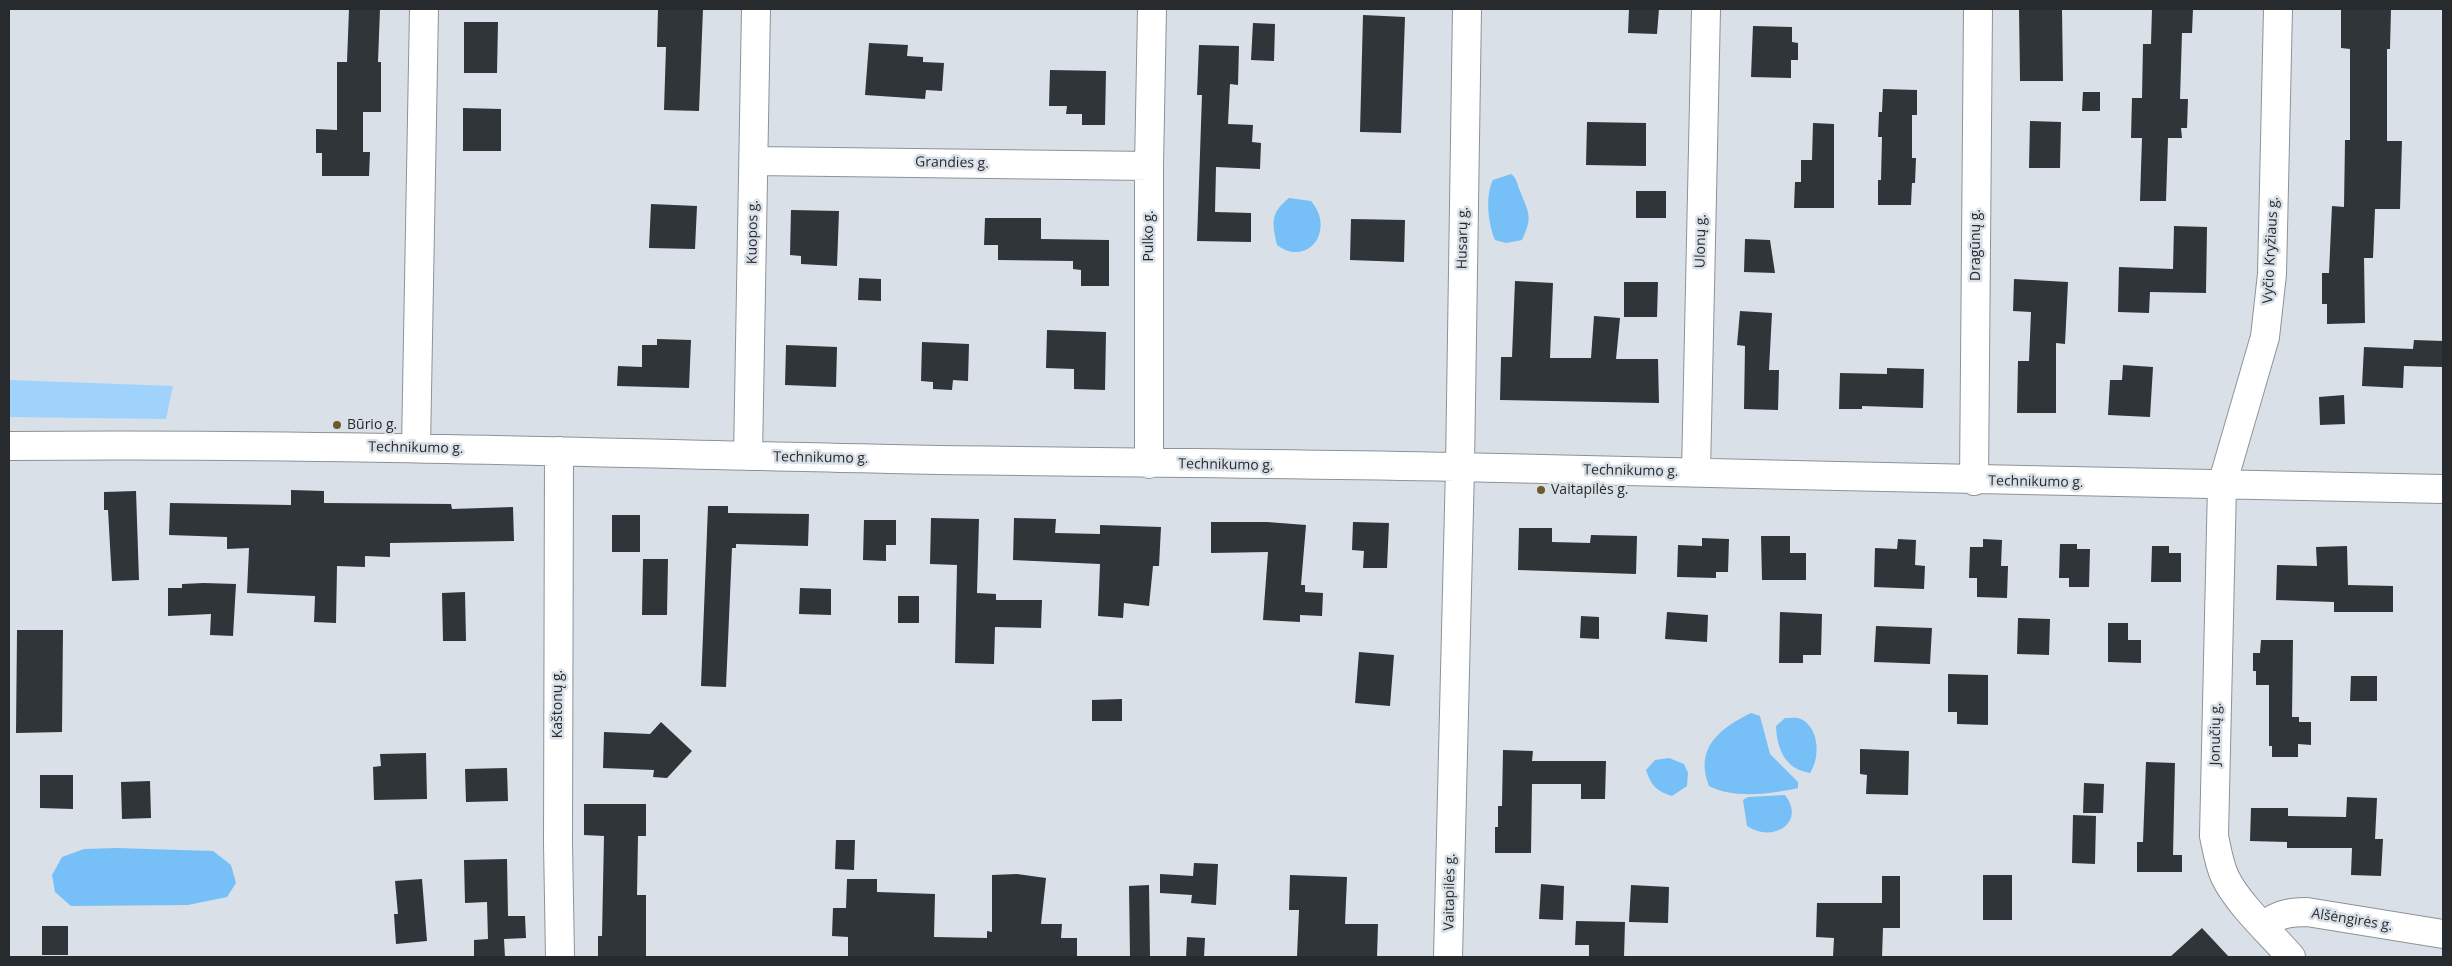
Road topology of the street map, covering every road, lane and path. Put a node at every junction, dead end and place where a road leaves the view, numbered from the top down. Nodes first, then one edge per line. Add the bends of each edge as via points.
1 (424, 9) edge
2 (756, 9) edge
3 (1152, 9) edge
4 (1467, 9) edge
5 (1706, 9) edge
6 (1978, 9) edge
7 (2278, 9) edge
8 (755, 162) junction
9 (1149, 166) junction
10 (9, 446) edge
11 (416, 447) junction
12 (559, 451) junction
13 (748, 456) junction
14 (1149, 464) junction
15 (1460, 467) junction
16 (1696, 472) junction
17 (1974, 481) junction
18 (2222, 485) junction
19 (2443, 489) edge
20 (2264, 925) junction
21 (2443, 934) edge
22 (560, 957) edge
23 (1448, 957) edge
24 (2291, 957) edge

1 - 11 street
2 - 8 street, Kuopos g.
3 - 9 street, Pulko g.
4 - 15 street, Husarų g.
5 - 16 street, Ulonų g.
6 - 17 street, Dragūnų g.
7 - 18 street, Vyčio Kryžiaus g. via 2272,274 2265,337
8 - 9 street, Grandies g.
8 - 13 street, Kuopos g.
9 - 14 street, Pulko g.
10 - 11 street, Technikumo g.
11 - 12 street, Technikumo g.
12 - 13 street, Technikumo g.
12 - 22 street, Kaštonų g.
13 - 14 street, Technikumo g.
14 - 15 street, Technikumo g.
15 - 16 street, Technikumo g.
15 - 23 street, Vaitapilės g.
16 - 17 street, Technikumo g.
17 - 18 street, Technikumo g.
18 - 19 street, Technikumo g.
18 - 20 street, Jonučių g. via 2214,836 2225,878
20 - 21 street, Alšėngirės g. via 2283,914 2308,912
20 - 24 street, Jonučių g.

